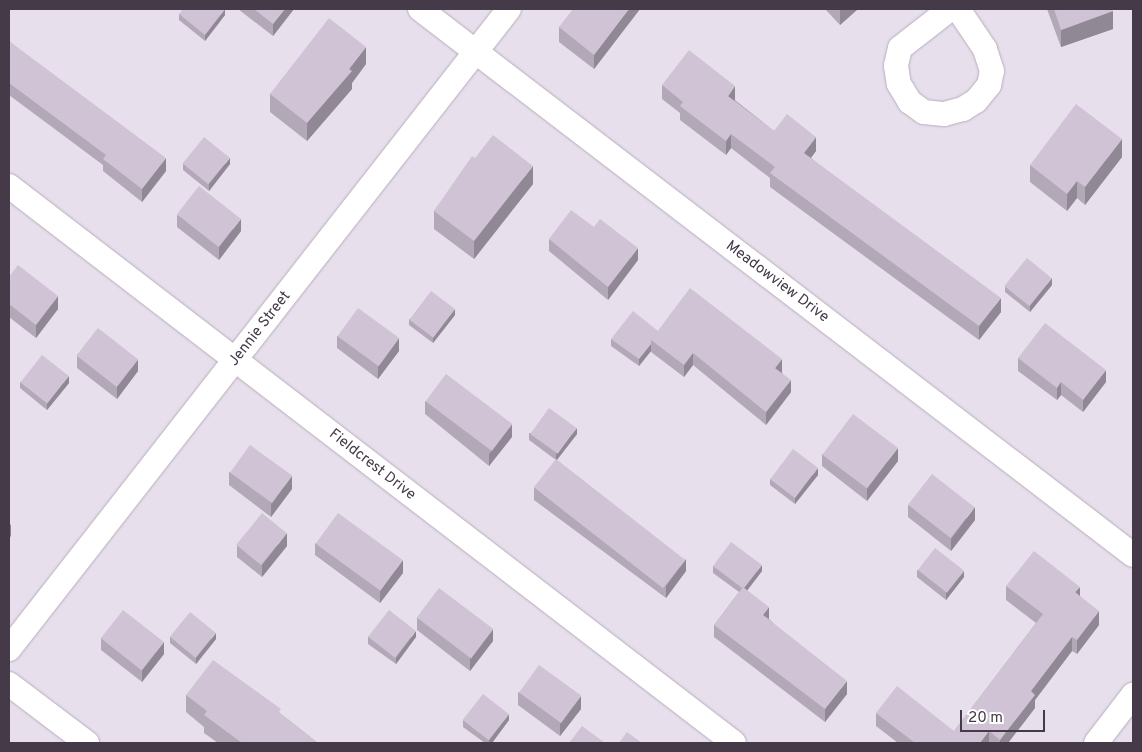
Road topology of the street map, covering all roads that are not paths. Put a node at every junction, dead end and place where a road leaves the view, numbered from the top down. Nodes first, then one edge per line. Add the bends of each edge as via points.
1 (420, 9) edge
2 (509, 9) edge
3 (950, 9) edge
4 (958, 9) edge
5 (476, 52) junction
6 (9, 186) edge
7 (236, 360) junction
8 (1133, 555) edge
9 (9, 649) edge
10 (9, 684) edge
11 (1133, 695) edge
12 (87, 743) edge
13 (734, 743) edge
14 (1096, 743) edge

1 - 5 street, Meadowview Drive
2 - 5 street, Jennie Street
3 - 4 street via 900,48 896,66 899,84 910,102 924,112 944,114 963,109 976,101 989,85 992,71 985,49
5 - 7 street, Jennie Street
5 - 8 street, Meadowview Drive
6 - 7 street, Fieldcrest Drive
7 - 9 street, Jennie Street
7 - 13 street, Fieldcrest Drive
10 - 12 street
11 - 14 street

